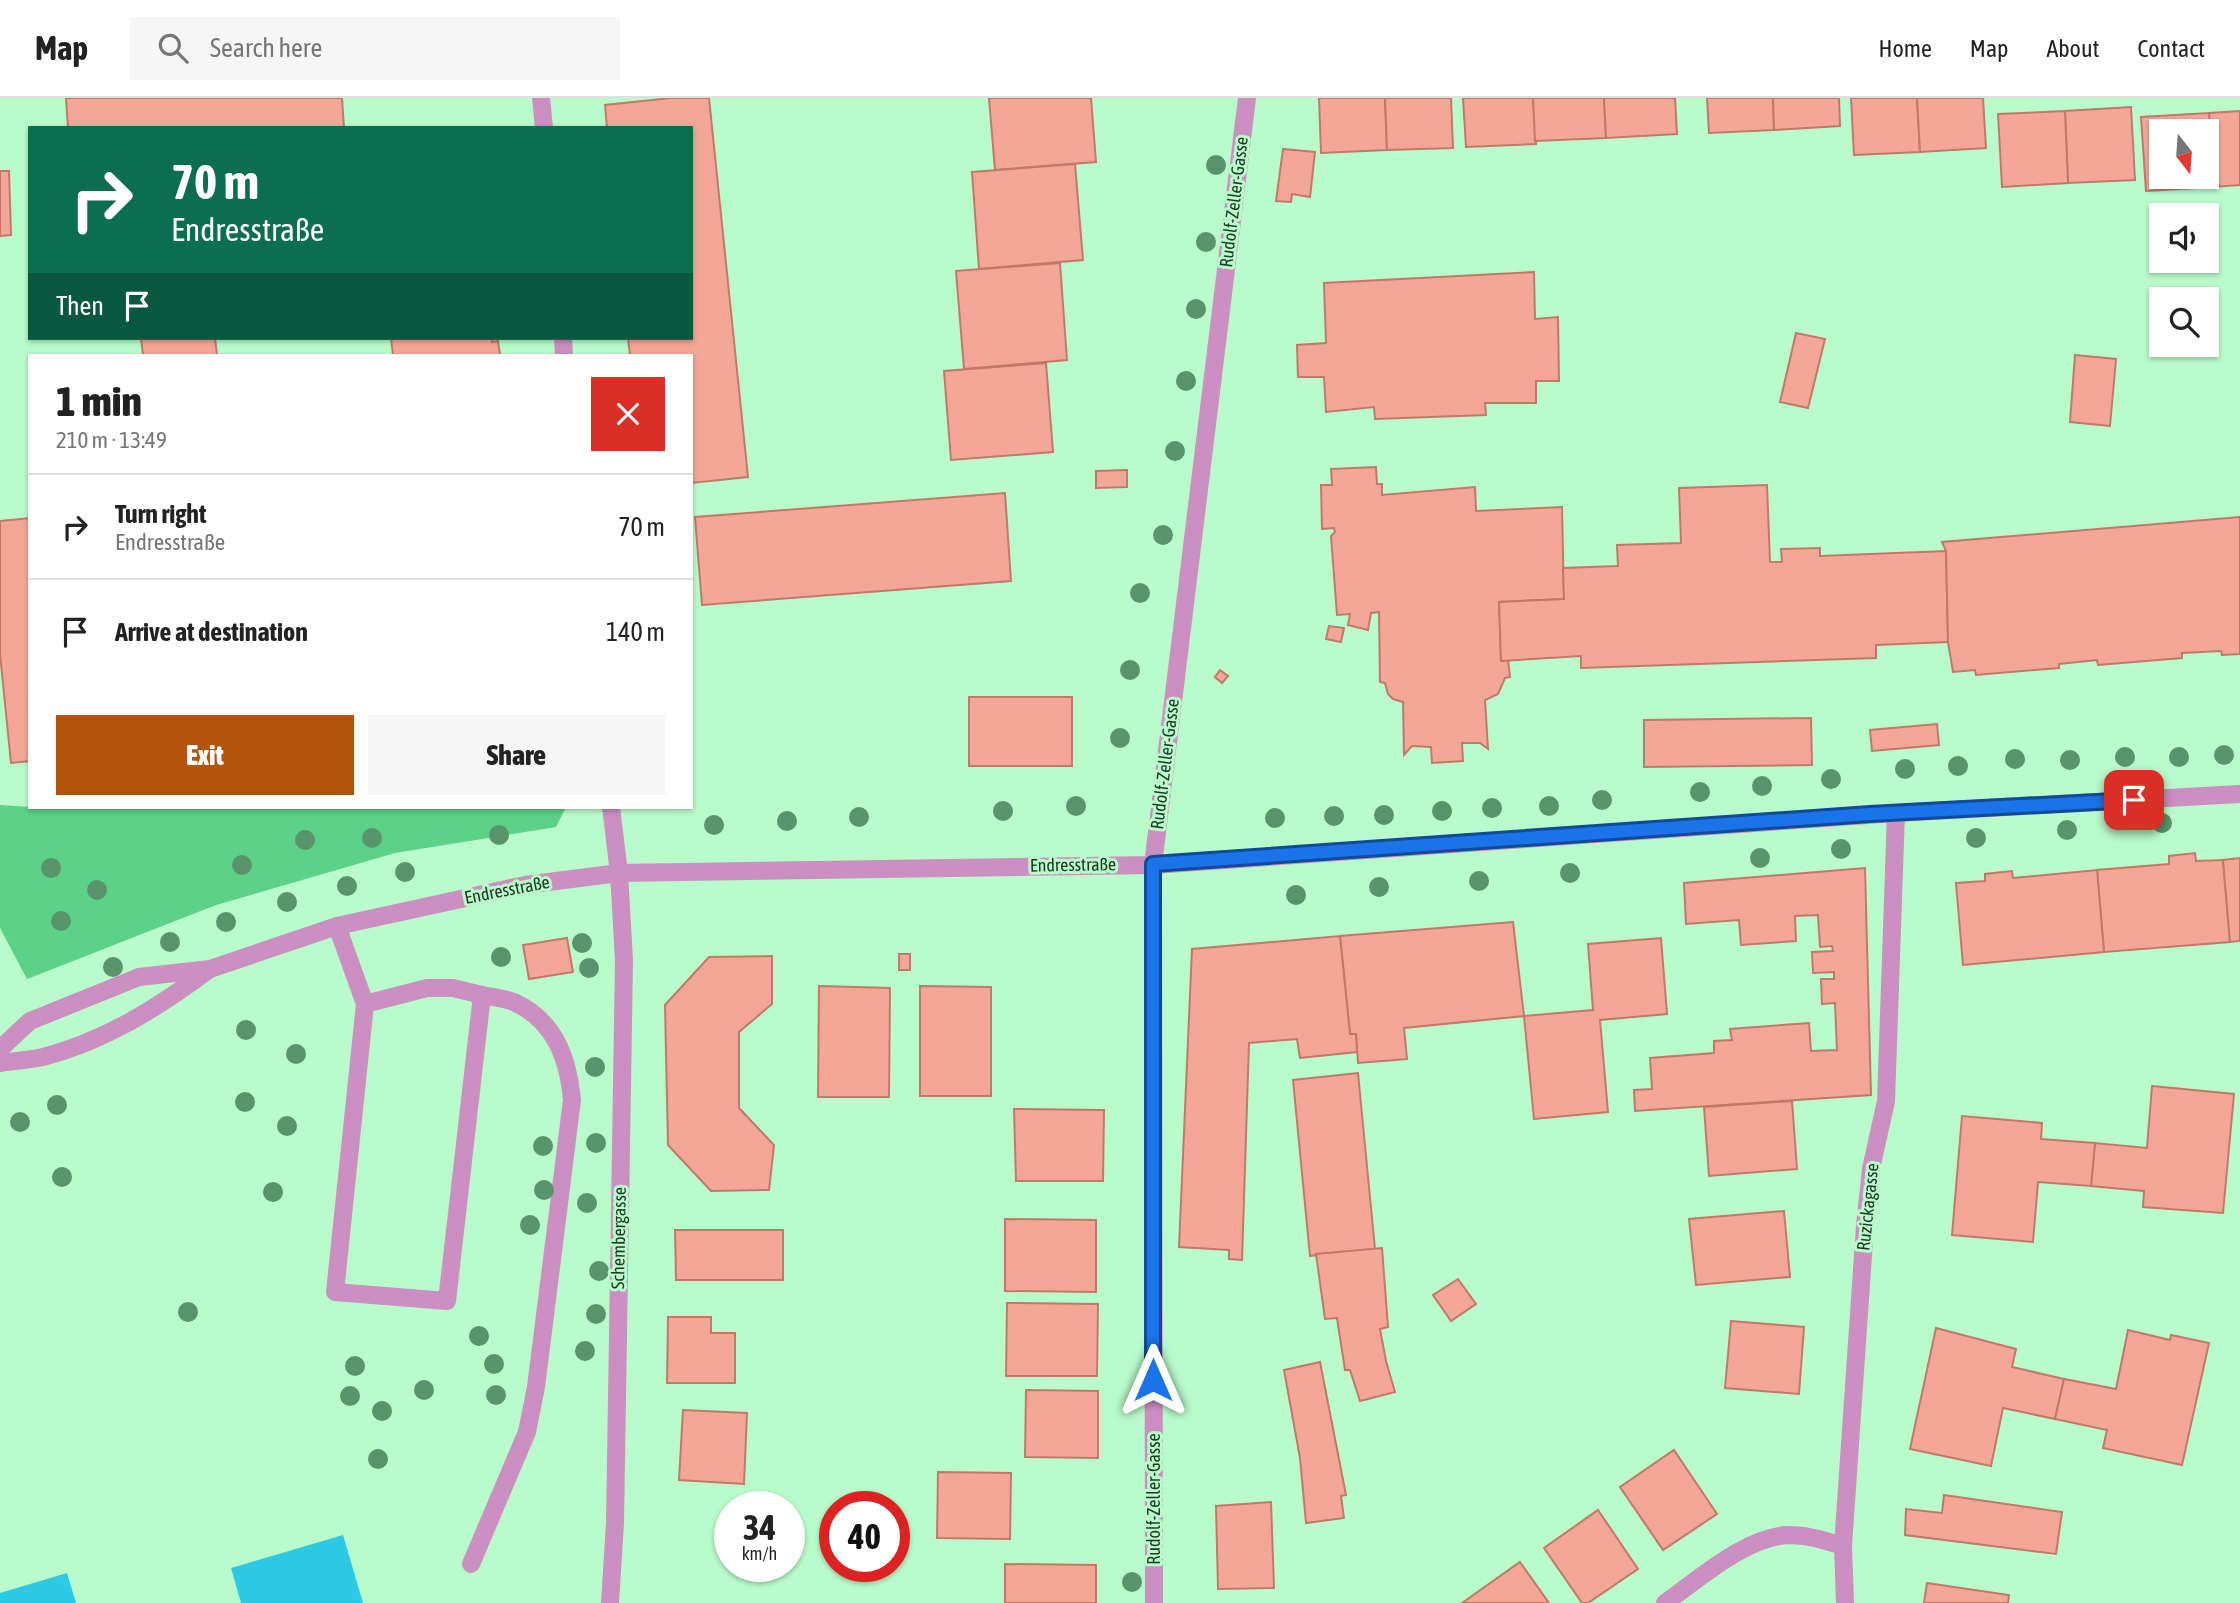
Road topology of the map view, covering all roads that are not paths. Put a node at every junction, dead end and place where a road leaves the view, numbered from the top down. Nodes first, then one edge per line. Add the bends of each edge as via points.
1 (541, 98) edge
2 (1247, 98) edge
3 (544, 126) edge
4 (2240, 794) edge
5 (611, 809) edge
6 (1896, 813) junction
7 (1153, 864) junction
8 (619, 873) junction
9 (337, 926) junction
10 (210, 969) junction
11 (482, 995) junction
12 (365, 1004) junction
13 (0, 1049) edge
14 (0, 1063) edge
15 (1843, 1546) junction
16 (471, 1564) dead end
17 (610, 1603) edge
18 (1154, 1603) edge
19 (1665, 1603) edge
20 (1845, 1603) edge

1 - 3 street
2 - 7 street, Rudolf-Zeller-Gasse
4 - 6 street, Endresstraße
5 - 8 street, Schembergasse
6 - 7 street, Endresstraße
6 - 15 street, Ruzickagasse via 1886,1101 1871,1169 1865,1226
7 - 8 street, Endresstraße
7 - 18 street, Rudolf-Zeller-Gasse
8 - 9 street, Endresstraße via 525,885
8 - 17 street, Schembergasse via 624,960
9 - 10 street, Endresstraße
9 - 12 street
10 - 13 street, Endresstraße via 138,977 30,1021
10 - 14 street, Endresstraße via 157,1008 97,1039 42,1057
11 - 12 street via 427,988
11 - 12 street via 447,1301 335,1292
11 - 16 street via 513,1002 540,1019 566,1057 572,1100 527,1432
15 - 19 street via 1807,1536 1769,1538 1737,1553
15 - 20 street, Ruzickagasse

